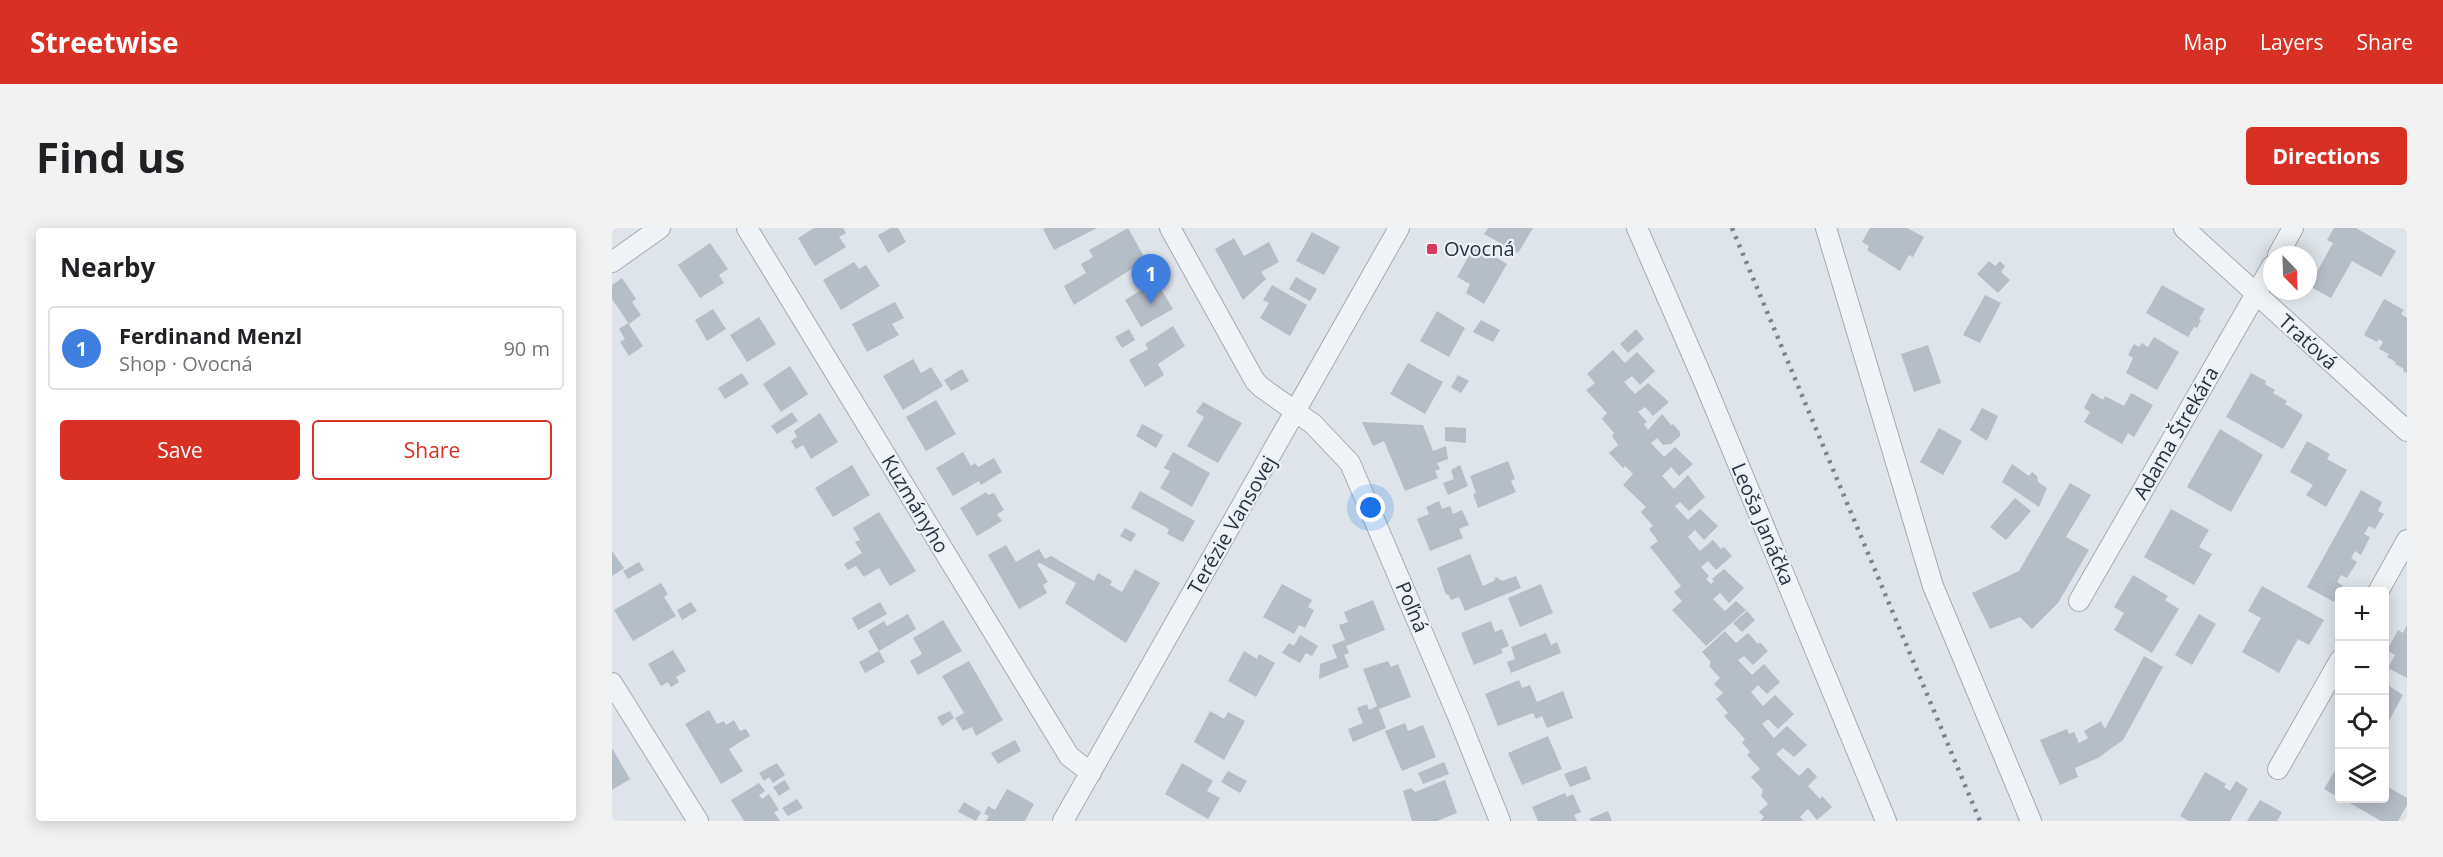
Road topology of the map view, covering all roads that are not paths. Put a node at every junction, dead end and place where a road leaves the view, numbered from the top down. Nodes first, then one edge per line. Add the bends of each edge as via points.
1 (660, 228) edge
2 (747, 228) edge
3 (1170, 228) edge
4 (1399, 228) edge
5 (1637, 228) edge
6 (1826, 228) edge
7 (2184, 228) edge
8 (2293, 228) edge
9 (2283, 246) edge
10 (612, 262) edge
11 (2263, 282) edge
12 (2256, 295) junction
13 (1296, 412) junction
14 (2407, 431) edge
15 (2407, 540) edge
16 (2380, 587) edge
17 (2079, 601) dead end
18 (2335, 669) edge
19 (612, 683) edge
20 (2278, 769) dead end
21 (1090, 773) junction
22 (698, 821) edge
23 (1063, 821) edge
24 (1500, 821) edge
25 (1886, 821) edge
26 (2031, 821) edge

1 - 10 street
2 - 21 street, Kuzmányho via 1068,756
3 - 13 street via 1256,381
4 - 13 street, Terézie Vansovej
5 - 25 street, Leoša Janáčka
6 - 26 street via 1933,586
7 - 12 street, Traťová
8 - 9 street
11 - 12 street, Adama Štrekára
12 - 14 street, Traťová
12 - 17 street, Adama Štrekára
13 - 21 street, Terézie Vansovej
13 - 24 street, Poľná via 1327,436 1350,463
15 - 16 street
18 - 20 street
19 - 22 street
21 - 23 street, Terézie Vansovej

